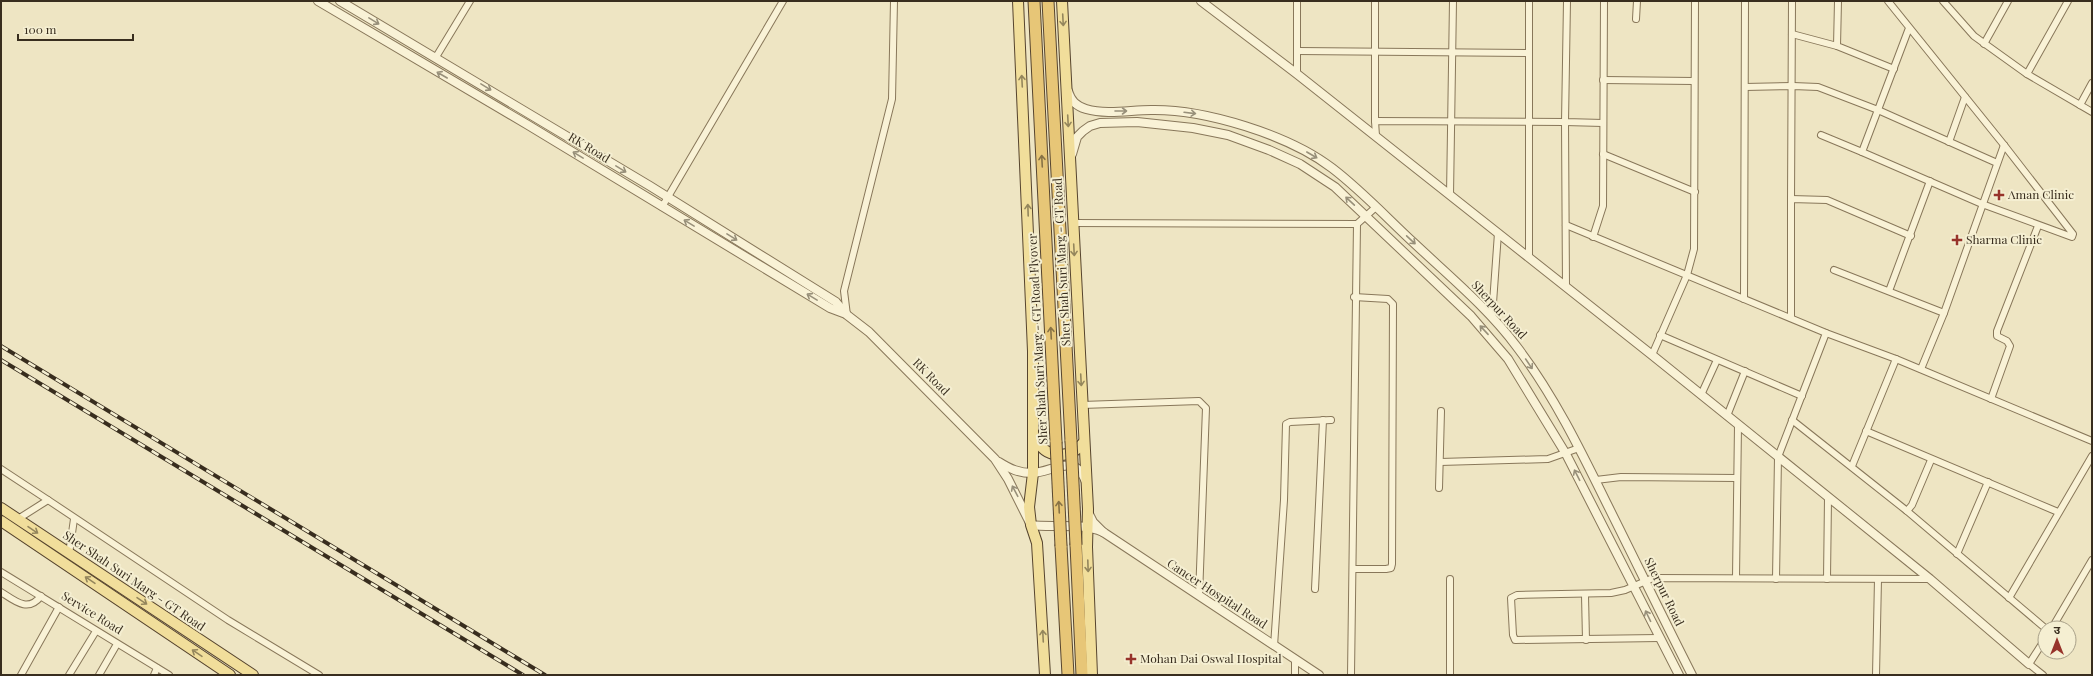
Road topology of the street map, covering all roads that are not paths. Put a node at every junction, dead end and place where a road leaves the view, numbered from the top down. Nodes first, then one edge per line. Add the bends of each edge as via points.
1 (318, 1) edge
2 (340, 1) edge
3 (470, 1) edge
4 (783, 1) edge
5 (894, 1) edge
6 (1018, 1) edge
7 (1034, 1) edge
8 (1048, 1) edge
9 (1062, 1) edge
10 (1201, 1) edge
11 (1297, 1) edge
12 (1374, 1) edge
13 (1453, 1) edge
14 (1529, 1) edge
15 (1567, 1) edge
16 (1604, 1) edge
17 (1637, 1) edge
18 (1695, 1) edge
19 (1745, 1) edge
20 (1792, 1) edge
21 (1838, 1) edge
22 (1888, 1) edge
23 (1943, 1) edge
24 (2008, 1) edge
25 (2068, 1) edge
26 (1636, 19) dead end
27 (1909, 28) junction
28 (1792, 34) junction
29 (1984, 44) junction
30 (1837, 46) junction
31 (1298, 51) junction
32 (1375, 52) junction
33 (1452, 52) junction
34 (1529, 53) junction
35 (436, 57) junction
36 (1894, 69) junction
37 (1297, 74) junction
38 (2027, 74) junction
39 (1603, 80) junction
40 (1694, 81) junction
41 (2092, 83) edge
42 (1066, 86) junction
43 (1792, 86) junction
44 (1745, 87) junction
45 (1965, 97) junction
46 (2080, 105) junction
47 (1151, 110) junction
48 (1878, 110) junction
49 (2092, 112) edge
50 (1375, 121) junction
51 (1451, 122) junction
52 (1565, 122) junction
53 (1529, 123) junction
54 (1603, 123) junction
55 (1152, 124) junction
56 (1821, 135) dead end
57 (1376, 136) junction
58 (1949, 142) junction
59 (2004, 145) junction
60 (1862, 152) junction
61 (1603, 154) junction
62 (1071, 159) junction
63 (1997, 163) junction
64 (1930, 181) junction
65 (1695, 192) junction
66 (1450, 195) junction
67 (668, 197) junction
68 (1791, 199) junction
69 (1982, 204) junction
70 (662, 207) junction
71 (1376, 207) junction
72 (1366, 216) junction
73 (1073, 223) junction
74 (1357, 224) junction
75 (1566, 225) junction
76 (2038, 226) junction
77 (1498, 233) junction
78 (1911, 236) junction
79 (1593, 237) junction
80 (1530, 258) junction
81 (1834, 270) dead end
82 (1687, 276) junction
83 (1566, 287) junction
84 (1889, 291) junction
85 (1354, 297) junction
86 (1744, 299) junction
87 (1482, 306) junction
88 (1944, 313) junction
89 (847, 315) junction
90 (1471, 316) junction
91 (1492, 317) junction
92 (1791, 318) junction
93 (1826, 333) junction
94 (1660, 335) junction
95 (1652, 354) junction
96 (1896, 358) junction
97 (1717, 360) junction
98 (1921, 369) junction
99 (1745, 371) junction
100 (1701, 395) junction
101 (1802, 396) junction
102 (1991, 399) junction
103 (1082, 405) junction
104 (1441, 411) dead end
105 (1727, 416) junction
106 (1323, 420) junction
107 (1331, 420) dead end
108 (1792, 420) junction
109 (1738, 425) junction
110 (1866, 431) junction
111 (1034, 436) junction
112 (2092, 441) edge
113 (1084, 442) junction
114 (1579, 448) junction
115 (1566, 454) junction
116 (2092, 456) edge
117 (1778, 457) junction
118 (996, 459) junction
119 (1931, 460) junction
120 (1440, 462) junction
121 (1852, 466) junction
122 (1, 469) edge
123 (1033, 473) junction
124 (1737, 478) junction
125 (1596, 480) junction
126 (1086, 482) junction
127 (1988, 482) junction
128 (1439, 488) dead end
129 (1600, 491) junction
130 (1588, 497) junction
131 (1828, 498) junction
132 (48, 500) junction
133 (1, 508) edge
134 (1088, 509) junction
135 (1907, 511) junction
136 (2058, 512) junction
137 (18, 519) junction
138 (74, 519) junction
139 (1, 521) edge
140 (1031, 525) junction
141 (1087, 527) junction
142 (1103, 532) junction
143 (69, 554) junction
144 (1957, 554) junction
145 (2092, 560) edge
146 (1353, 569) junction
147 (1, 572) edge
148 (1736, 578) junction
149 (1450, 579) dead end
150 (1776, 579) junction
151 (1828, 579) junction
152 (1878, 579) junction
153 (1930, 579) junction
154 (1646, 581) junction
155 (1634, 586) junction
156 (1315, 589) dead end
157 (1, 592) edge
158 (1585, 595) junction
159 (41, 596) junction
160 (1199, 596) junction
161 (2009, 598) junction
162 (59, 608) junction
163 (2057, 620) edge
164 (2037, 621) edge
165 (96, 631) junction
166 (1659, 638) junction
167 (1586, 640) junction
168 (117, 644) junction
169 (1274, 646) junction
170 (2037, 652) edge
171 (1295, 659) junction
172 (2029, 664) junction
173 (157, 668) junction
174 (21, 675) edge
175 (69, 675) edge
176 (99, 675) edge
177 (154, 675) edge
178 (169, 675) edge
179 (230, 675) edge
180 (253, 675) edge
181 (319, 675) edge
182 (1045, 675) edge
183 (1068, 675) edge
184 (1082, 675) edge
185 (1092, 675) edge
186 (1295, 675) edge
187 (1319, 675) edge
188 (1351, 675) edge
189 (1450, 675) edge
190 (1679, 675) edge
191 (1692, 675) edge
192 (1876, 675) edge
193 (2042, 675) edge

70 -> 1 street, RK Road
2 -> 35 street, RK Road
3 - 35 street
4 - 67 street
5 - 89 street via 892,99 844,291
111 -> 6 main road via 1033,351
183 -> 7 highway, Sher Shah Suri Marg - GT Road Flyover, bridge
8 - 184 highway, bridge
9 -> 42 main road, Sher Shah Suri Marg - GT Road
10 - 37 street
11 - 31 street
12 - 32 street
13 - 33 street
14 - 34 street
15 - 52 street
16 - 39 street
17 - 26 street
18 - 40 street
19 - 44 street
20 - 28 street
21 - 30 street
22 - 27 street
23 - 29 street
24 - 29 street
25 - 38 street
27 - 36 street
27 - 45 street
28 - 30 street
28 - 43 street
29 - 38 street
30 - 36 street
31 - 32 street
31 - 37 street
32 - 33 street
32 - 50 street
33 - 34 street
33 - 51 street
34 - 53 street
35 -> 67 street, RK Road
36 - 48 street
37 - 57 street
38 - 46 street
39 - 40 street
39 - 54 street
40 - 65 street
41 - 46 street
42 -> 47 street, Sherpur Road via 1071,100 1077,106 1086,109
42 -> 62 main road, Sher Shah Suri Marg - GT Road
43 - 44 street
43 - 48 street via 1818,88
43 - 68 street
44 - 86 street
45 - 58 street
45 - 59 street
46 - 49 street
47 - 55 street
47 -> 71 street, Sherpur Road via 1220,119 1279,140 1321,160
48 - 58 street
48 - 60 street
50 - 51 street
50 - 57 street
51 - 53 street
51 - 66 street
52 - 53 street
52 - 54 street
52 - 75 street
53 - 80 street
54 - 61 street
55 - 62 street, Sherpur Road via 1100,123 1090,126 1077,137
72 -> 55 street, Sherpur Road via 1319,175 1268,150 1210,130
56 - 60 street
57 - 66 street
58 - 63 street
59 - 63 street
59 - 76 street via 2073,236
60 - 64 street
61 - 65 street
61 - 79 street via 1603,206
62 - 73 main road, Sher Shah Suri Marg - GT Road
63 - 69 street
64 - 69 street
64 - 78 street
65 - 82 street via 1694,249
66 - 77 street
67 - 70 street
67 -> 89 street, RK Road via 836,302
68 - 78 street via 1827,200
68 - 92 street
69 - 76 street
69 - 88 street
89 -> 70 street, RK Road via 830,308
71 - 72 street
71 -> 87 street, Sherpur Road
72 - 74 street
72 - 90 street, Sherpur Road
73 - 74 street
73 -> 103 main road, Sher Shah Suri Marg - GT Road
74 - 85 street
75 - 79 street
75 - 83 street
76 - 102 street via 1997,330 1997,336 2007,341 2010,346
77 - 80 street
77 - 91 street
78 - 84 street
79 - 82 street
80 - 83 street
81 - 84 street
82 - 86 street
82 - 94 street
83 - 95 street
84 - 88 street
85 - 146 street
85 - 146 street via 1388,299 1393,304 1391,568
86 - 92 street
87 - 90 street
87 - 91 street, Sherpur Road
88 - 98 street
89 - 118 street, RK Road via 869,332
115 -> 90 street, Sherpur Road via 1513,366 1495,341
91 -> 114 street, Sherpur Road via 1531,366
92 - 93 street
93 - 96 street
93 - 101 street
94 - 95 street
94 - 97 street
95 - 100 street
96 - 98 street
96 - 110 street
97 - 99 street
97 - 100 street
98 - 102 street
99 - 101 street
99 - 105 street
100 - 105 street
101 - 108 street
102 - 112 street
103 - 113 main road, Sher Shah Suri Marg - GT Road
103 - 160 street via 1199,401 1206,408
104 - 120 street
105 - 109 street
106 - 107 street
106 - 156 street
106 - 169 street via 1286,424 1284,500
108 - 117 street
108 - 121 street
109 - 117 street
109 - 124 street
110 - 119 street
110 - 121 street
111 - 113 main road via 1043,449 1057,456 1072,453
111 - 123 main road
113 - 126 main road, Sher Shah Suri Marg - GT Road
114 - 115 street
114 - 125 street, Sherpur Road
115 - 120 street via 1537,460
130 -> 115 street, Sherpur Road
116 - 136 street
117 - 131 street
117 - 150 street
118 - 123 street via 1014,471
140 -> 118 street
119 - 127 street
119 - 135 street
120 - 128 street
121 - 135 street
122 - 132 street
123 - 126 street via 1068,465 1080,471
123 - 140 main road via 1029,495
124 - 125 street via 1621,477
124 - 148 street
125 - 129 street, Sherpur Road
126 - 134 main road, Sher Shah Suri Marg - GT Road
127 - 136 street
127 - 144 street
129 - 130 street
129 - 154 street, Sherpur Road
130 - 155 street, Sherpur Road
131 - 151 street
131 - 153 street
132 - 137 street
132 - 138 street
133 - 137 main road, Sher Shah Suri Marg - GT Road
134 - 141 main road, Sher Shah Suri Marg - GT Road
134 - 142 street via 1093,522
135 - 144 street
136 - 161 street
137 -> 143 main road, Sher Shah Suri Marg - GT Road
138 - 143 street
138 - 181 street via 228,620
179 -> 139 main road, Sher Shah Suri Marg - GT Road
140 - 141 street
182 -> 140 main road via 1040,573 1037,543
141 - 142 street
141 -> 185 main road, Sher Shah Suri Marg - GT Road
142 - 160 street, Cancer Hospital Road
143 -> 180 main road, Sher Shah Suri Marg - GT Road
144 - 161 street
145 - 163 street
146 - 188 street
147 - 159 street, Service Road
148 - 150 street
148 - 154 street via 1653,578
149 - 189 street
150 - 151 street
151 - 152 street
152 - 153 street
152 - 192 street
153 - 172 street
154 - 155 street
154 - 191 street, Sherpur Road
155 - 158 street via 1611,593
166 -> 155 street, Sherpur Road
157 - 159 street via 28,605 36,603
158 - 167 street
158 - 167 street via 1517,595 1511,598 1511,602 1512,635 1515,640
159 - 162 street, Service Road
160 - 169 street, Cancer Hospital Road
161 - 164 street
162 - 165 street, Service Road
162 - 174 street
165 - 168 street, Service Road
165 - 175 street
166 - 167 street
166 - 190 street, Sherpur Road
168 - 173 street, Service Road
168 - 176 street
169 - 171 street, Cancer Hospital Road
170 - 172 street
171 - 186 street
171 - 187 street, Cancer Hospital Road
172 - 193 street
173 - 177 street
173 - 178 street, Service Road

